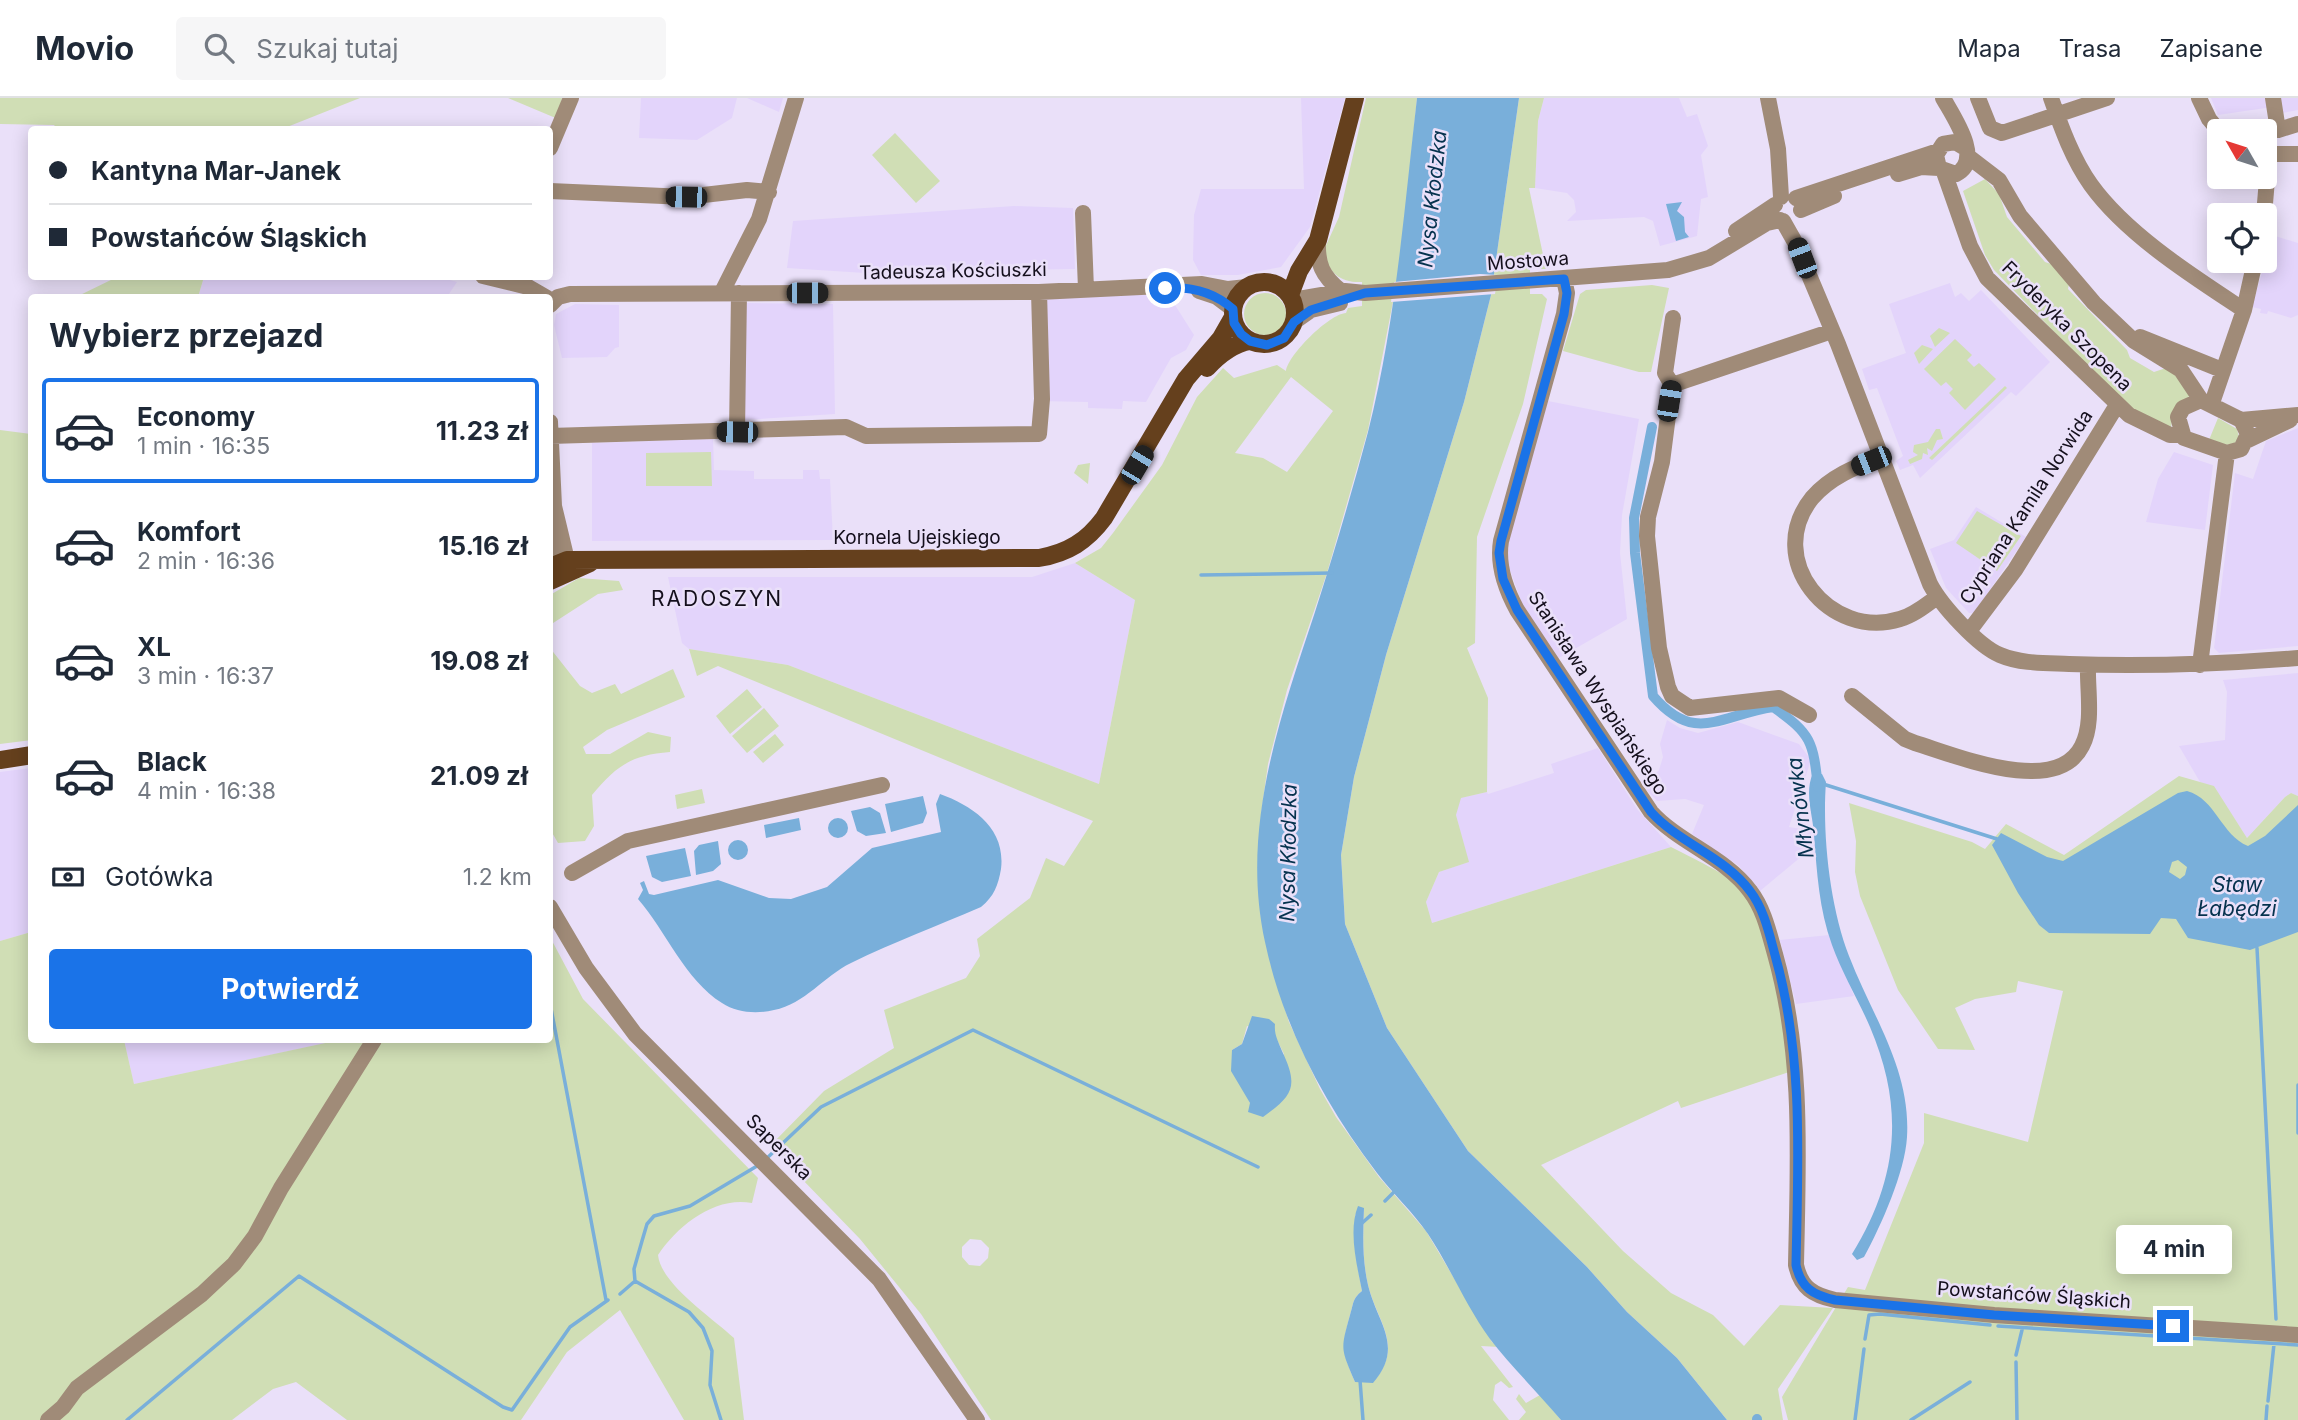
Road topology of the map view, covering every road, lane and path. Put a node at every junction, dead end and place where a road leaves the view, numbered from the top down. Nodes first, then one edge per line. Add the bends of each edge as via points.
1 (571, 98) edge
2 (796, 98) edge
3 (1355, 98) edge
4 (1768, 98) edge
5 (1941, 98) edge
6 (1978, 98) edge
7 (2051, 98) edge
8 (2106, 98) edge
9 (2199, 98) edge
10 (2275, 103) edge
11 (2058, 115) junction
12 (2209, 119) edge
13 (2298, 124) edge
14 (2278, 130) junction
15 (553, 141) edge
16 (1943, 146) junction
17 (1967, 153) junction
18 (2278, 155) edge
19 (1942, 170) junction
20 (553, 191) edge
21 (769, 192) junction
22 (2266, 203) edge
23 (1788, 208) junction
24 (1083, 213) dead end
25 (1321, 232) junction
26 (2252, 273) edge
27 (1564, 279) junction
28 (528, 281) edge
29 (1269, 283) junction
30 (1187, 286) junction
31 (1247, 287) junction
32 (1086, 289) junction
33 (1039, 292) junction
34 (730, 293) junction
35 (542, 294) edge
36 (1353, 294) junction
37 (1291, 298) junction
38 (553, 300) edge
39 (2244, 310) junction
40 (1233, 313) junction
41 (1673, 318) dead end
42 (1294, 322) junction
43 (2119, 328) junction
44 (1832, 331) junction
45 (1250, 341) junction
46 (2222, 370) junction
47 (1672, 385) junction
48 (2206, 401) junction
49 (2117, 405) junction
50 (1168, 414) junction
51 (2298, 416) edge
52 (2241, 420) junction
53 (737, 432) junction
54 (2181, 435) junction
55 (553, 436) edge
56 (2248, 440) junction
57 (2227, 453) junction
58 (1881, 457) junction
59 (553, 488) edge
60 (554, 506) junction
61 (553, 512) edge
62 (557, 569) edge
63 (1937, 597) junction
64 (1970, 630) junction
65 (2298, 658) edge
66 (2088, 665) junction
67 (2200, 665) junction
68 (1853, 696) dead end
69 (1809, 715) dead end
70 (28, 756) edge
71 (0, 760) edge
72 (882, 785) dead end
73 (572, 873) dead end
74 (553, 912) edge
75 (371, 1043) edge
76 (1810, 1291) joint
77 (2298, 1335) edge
78 (48, 1420) edge
79 (977, 1420) edge

1 - 15 street
2 - 21 street
3 - 25 main road
4 - 23 street
5 - 16 street, Fryderyka Szopena
5 - 17 street
6 - 11 street via 1990,128 2002,134
7 - 11 street
8 - 11 street
9 - 12 street
10 - 14 street
11 - 39 street via 2085,175 2111,209
13 - 14 street
14 - 18 street
16 - 17 street via 1955,142
16 - 19 street, Fryderyka Szopena
16 - 23 street
17 - 19 street via 1962,171
17 - 43 street, Fryderyka Szopena via 1999,180 2037,238
18 - 22 street
19 - 23 street via 1912,169
19 - 49 street, Fryderyka Szopena via 1979,268
20 - 21 street via 686,197
21 - 34 street
23 - 27 street, Mostowa via 1692,263 1668,270
23 - 44 street via 1797,244
24 - 32 street
25 - 29 main road
25 - 36 street via 1321,271
25 - 37 main road via 1299,271
26 - 39 street
27 - 36 street, Mostowa
27 - 76 street, Stanisława Wyspiańskiego via 1564,314 1501,541 1503,579 1527,626 1651,812 1674,834 1741,880 1760,908 1791,1024 1798,1129 1796,1265
28 - 35 street
29 - 31 main road
29 - 37 main road
30 - 31 street, Tadeusza Kościuszki
30 - 32 street, Tadeusza Kościuszki
30 - 40 street, Tadeusza Kościuszki via 1217,297
31 - 40 main road
32 - 33 street, Tadeusza Kościuszki
33 - 34 street, Tadeusza Kościuszki
33 - 53 street via 1039,434 866,436 846,427
34 - 38 street, Tadeusza Kościuszki via 570,294
34 - 53 street
36 - 37 street, Mostowa
36 - 42 street, Mostowa via 1311,310
37 - 42 main road
39 - 46 street
40 - 45 main road via 1237,328
40 - 50 main road, Kornela Ujejskiego via 1221,338 1186,379
41 - 47 street via 1665,373
42 - 45 main road via 1275,343
43 - 46 street, Fryderyka Szopena
43 - 48 street, Fryderyka Szopena via 2181,370
44 - 47 street
44 - 58 street
45 - 50 main road, Kornela Ujejskiego via 1218,356
46 - 48 street
47 - 69 street via 1647,536 1659,648 1668,687 1680,704 1690,708 1779,698
48 - 52 street
48 - 54 street via 2183,408 2178,417
49 - 54 street, Fryderyka Szopena via 2150,427
49 - 64 street, Cypriana Kamila Norwida via 2015,570
50 - 62 main road, Kornela Ujejskiego via 1095,530 1079,544 1050,556 593,562
51 - 52 street
51 - 56 street
52 - 56 street
53 - 55 street
54 - 57 street via 2196,445
56 - 57 street via 2241,449
57 - 67 street
58 - 63 street
58 - 63 street via 1844,472 1811,499 1796,537 1801,573 1821,602 1854,621 1900,619
59 - 60 street
60 - 61 street
60 - 62 street
63 - 64 street
64 - 66 street via 2000,655
65 - 67 street
66 - 67 street
66 - 68 street via 2088,721 2082,746 2070,760 2040,771 2008,769 1905,739
70 - 71 main road
72 - 73 street via 628,841
74 - 79 street, Saperska via 586,968 635,1034 879,1279
75 - 78 street via 256,1236 234,1264 202,1294 77,1388
76 - 77 street, Powstańców Śląskich via 1835,1300 1994,1315

